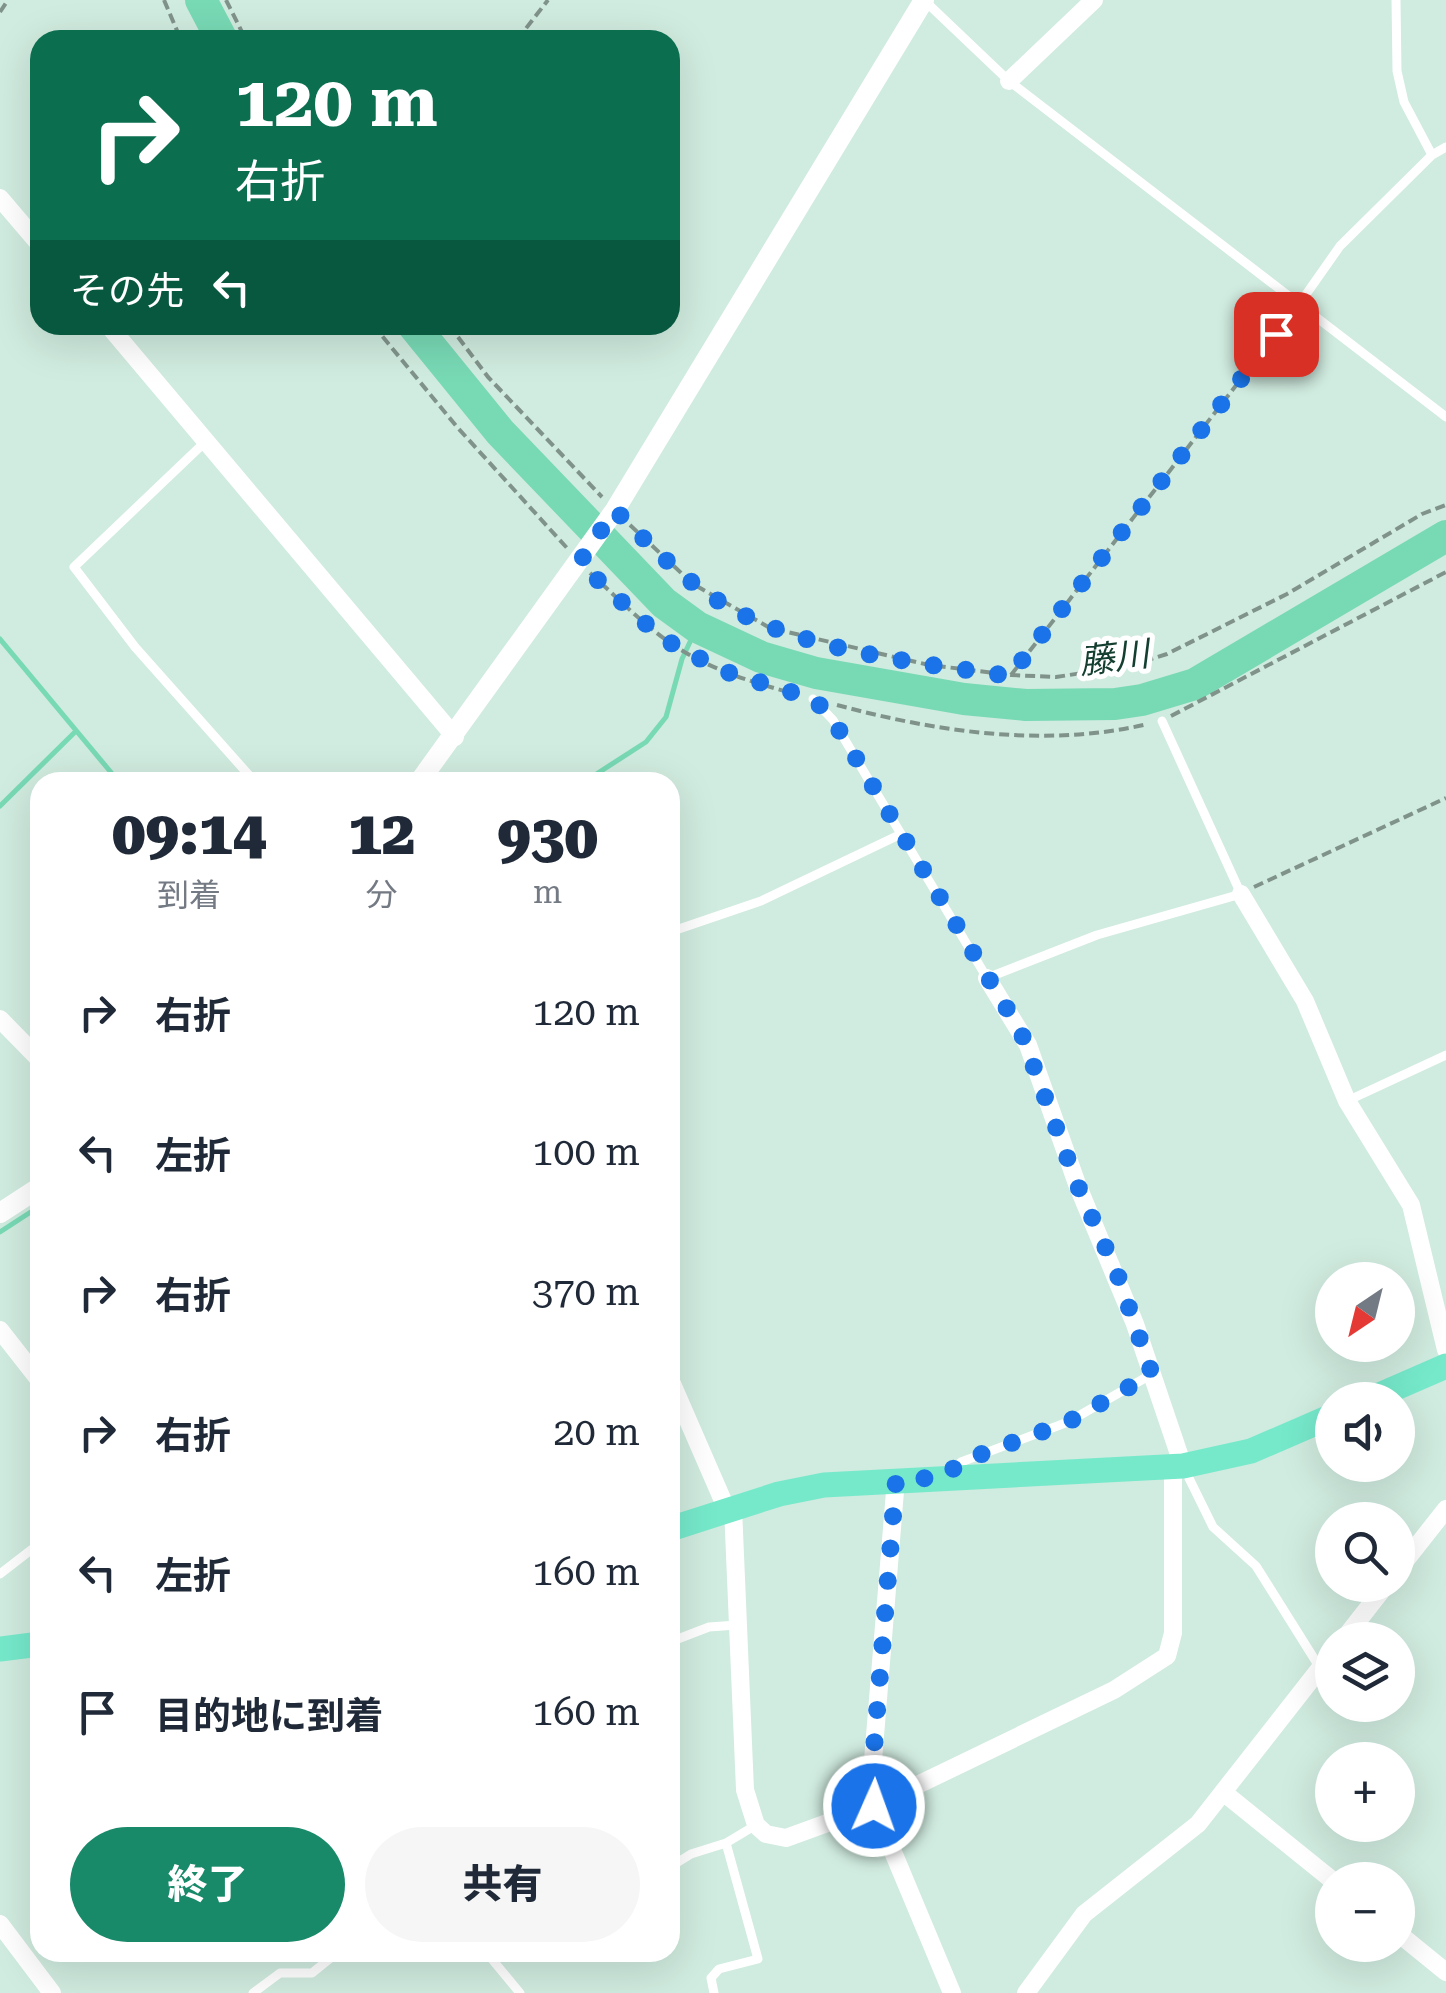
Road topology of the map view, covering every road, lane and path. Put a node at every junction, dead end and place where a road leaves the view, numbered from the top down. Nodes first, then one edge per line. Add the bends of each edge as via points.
1 (8, 0) edge
2 (164, 0) edge
3 (226, 0) edge
4 (548, 0) edge
5 (924, 0) edge
6 (1094, 0) edge
7 (1396, 0) edge
8 (0, 12) edge
9 (177, 30) edge
10 (241, 30) edge
11 (525, 30) edge
12 (1009, 81) junction
13 (1446, 147) edge
14 (1432, 155) junction
15 (0, 198) edge
16 (30, 233) edge
17 (1300, 303) junction
18 (116, 335) edge
19 (381, 335) edge
20 (457, 335) edge
21 (1446, 416) edge
22 (204, 443) junction
23 (1446, 504) edge
24 (614, 512) junction
25 (581, 561) junction
26 (1446, 572) edge
27 (1010, 676) junction
28 (814, 699) junction
29 (1162, 721) junction
30 (455, 737) junction
31 (245, 772) edge
32 (427, 772) edge
33 (1446, 798) edge
34 (899, 834) junction
35 (1241, 894) junction
36 (680, 929) edge
37 (986, 978) junction
38 (0, 1019) edge
39 (30, 1050) edge
40 (1446, 1055) edge
41 (1347, 1101) junction
42 (30, 1194) edge
43 (0, 1214) edge
44 (0, 1330) edge
45 (1446, 1350) edge
46 (1446, 1366) edge
47 (30, 1368) edge
48 (1152, 1374) junction
49 (1409, 1382) edge
50 (680, 1401) edge
51 (1315, 1424) edge
52 (1178, 1466) junction
53 (945, 1477) junction
54 (896, 1480) junction
55 (730, 1509) junction
56 (1446, 1509) edge
57 (680, 1526) edge
58 (1415, 1548) edge
59 (30, 1551) edge
60 (0, 1574) edge
61 (1372, 1602) edge
62 (1356, 1622) edge
63 (737, 1625) junction
64 (680, 1638) edge
65 (30, 1645) edge
66 (0, 1649) edge
67 (1315, 1661) edge
68 (1315, 1675) edge
69 (1223, 1792) junction
70 (874, 1806) junction
71 (756, 1824) junction
72 (726, 1843) junction
73 (680, 1860) edge
74 (1315, 1866) edge
75 (0, 1924) edge
76 (1415, 1947) edge
77 (326, 1962) edge
78 (494, 1962) edge
79 (1446, 1972) edge
80 (52, 1993) edge
81 (253, 1993) edge
82 (520, 1993) edge
83 (714, 1993) edge
84 (952, 1993) edge
85 (1026, 1993) edge

1 - 8 path
2 - 9 path
3 - 10 path
4 - 11 path
5 - 12 lane
5 - 24 street
6 - 12 street
7 - 14 lane via 1404,102
12 - 17 lane
13 - 14 lane
14 - 17 lane via 1340,246
15 - 16 street
17 - 21 lane
17 - 27 path
18 - 22 street
19 - 25 path
20 - 24 path
22 - 30 street
22 - 31 lane via 74,567
23 - 27 path via 1167,654 1093,672
24 - 25 street
24 - 27 path via 693,584 770,628
25 - 28 path via 677,647 769,688
25 - 30 street
26 - 29 path
28 - 29 path via 977,733 1121,731
28 - 34 lane
29 - 35 lane
30 - 32 street
33 - 35 path
34 - 36 lane via 761,902
34 - 37 lane
35 - 37 lane via 1097,935
35 - 41 street via 1298,989
37 - 48 street via 1028,1045
38 - 39 street
40 - 41 lane
41 - 45 street via 1410,1205
42 - 43 street
44 - 47 street
46 - 49 main road
48 - 52 street
48 - 53 lane via 1068,1422 960,1462
50 - 55 street
51 - 52 main road via 1251,1452
52 - 53 main road
52 - 67 lane via 1214,1528 1256,1566
52 - 70 street via 1167,1656 1114,1690
53 - 54 main road
54 - 55 main road via 824,1485
54 - 70 street
55 - 57 main road
55 - 63 street
56 - 58 street
59 - 60 lane
61 - 62 street
63 - 64 lane
63 - 71 street via 746,1790
65 - 66 main road
68 - 69 street
69 - 74 street
69 - 85 street via 1198,1824 1084,1914
70 - 71 street via 786,1838
70 - 84 street
71 - 72 lane
72 - 73 lane
72 - 83 lane via 758,1958 718,1969 710,1978
75 - 80 street
76 - 79 street
77 - 81 lane via 312,1973 280,1973
78 - 82 lane

